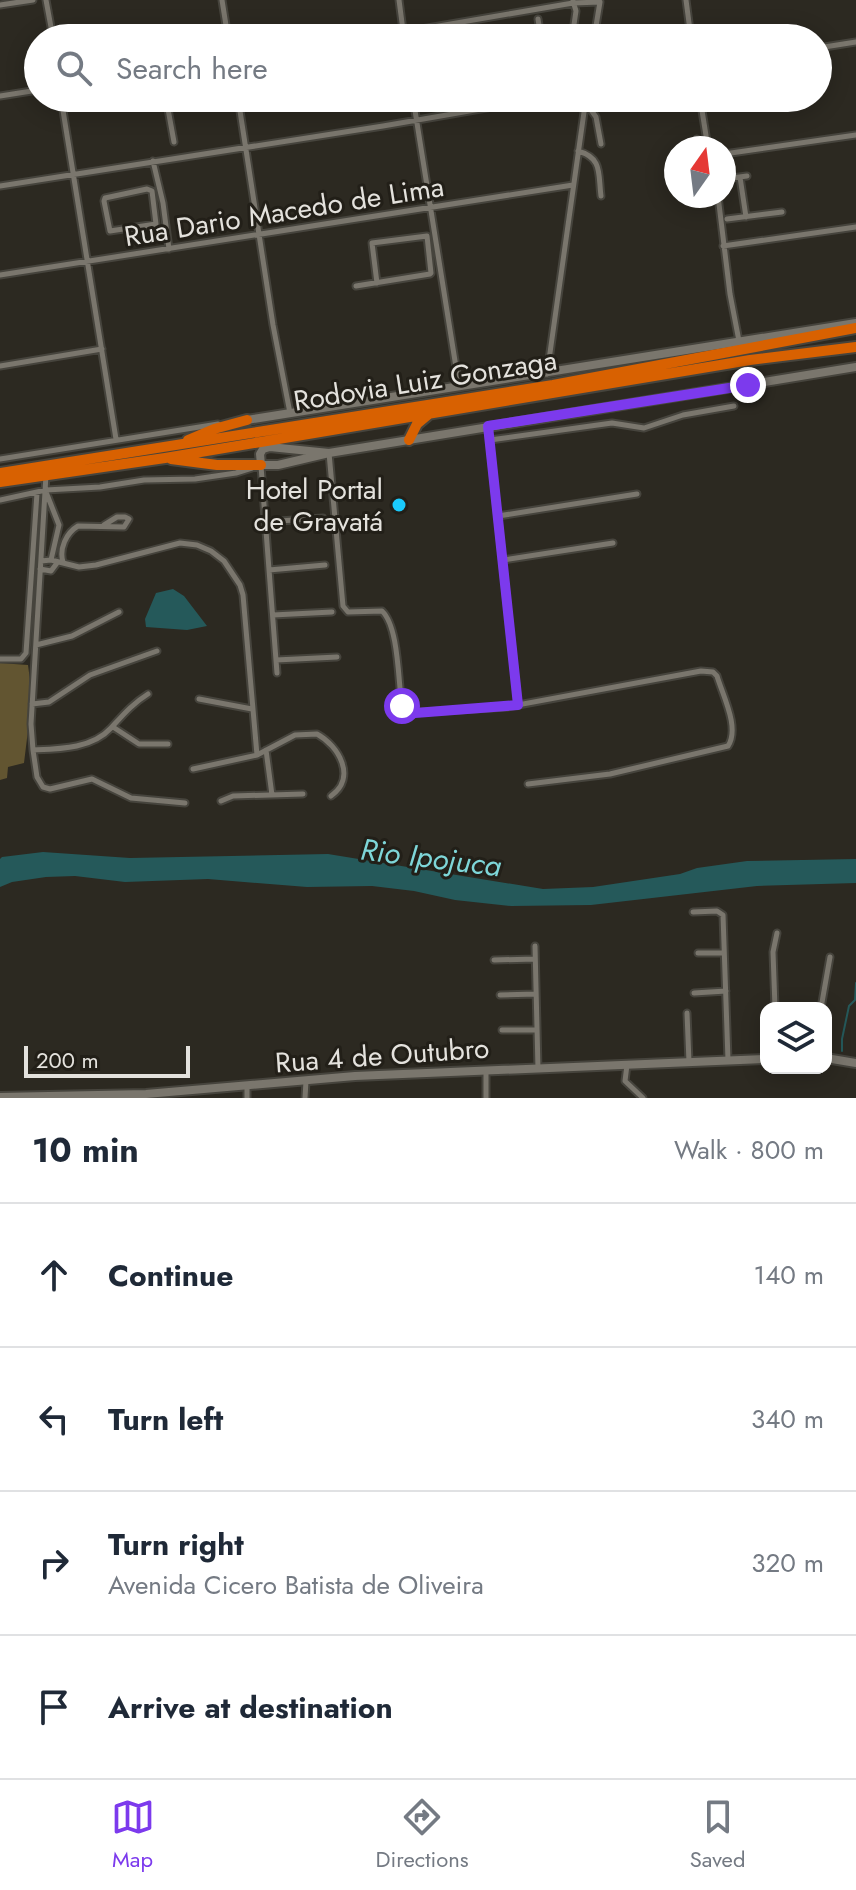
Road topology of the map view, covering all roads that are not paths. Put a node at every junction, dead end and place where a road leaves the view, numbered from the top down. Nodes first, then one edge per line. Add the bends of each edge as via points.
1 (33, 0) edge
2 (46, 0) edge
3 (222, 0) edge
4 (399, 0) edge
5 (686, 0) edge
6 (573, 1) edge
7 (601, 1) edge
8 (0, 5) edge
9 (538, 19) dead end
10 (50, 24) edge
11 (226, 24) edge
12 (402, 24) edge
13 (459, 24) edge
14 (539, 24) edge
15 (574, 24) edge
16 (597, 24) edge
17 (689, 24) edge
18 (856, 42) edge
19 (832, 46) edge
20 (24, 92) edge
21 (0, 96) edge
22 (63, 112) edge
23 (169, 112) edge
24 (240, 112) edge
25 (415, 112) edge
26 (463, 112) edge
27 (584, 112) edge
28 (593, 112) edge
29 (702, 112) edge
30 (416, 120) junction
31 (856, 135) edge
32 (706, 136) edge
33 (174, 142) dead end
34 (601, 144) dead end
35 (246, 147) junction
36 (578, 151) junction
37 (736, 152) edge
38 (153, 161) junction
39 (74, 172) junction
40 (736, 177) edge
41 (573, 185) junction
42 (0, 186) edge
43 (601, 196) dead end
44 (163, 203) junction
45 (154, 206) junction
46 (431, 208) junction
47 (719, 208) edge
48 (782, 212) dead end
49 (746, 217) junction
50 (727, 219) dead end
51 (856, 227) edge
52 (260, 235) junction
53 (723, 246) junction
54 (169, 249) junction
55 (438, 253) junction
56 (430, 255) junction
57 (88, 262) junction
58 (0, 275) edge
59 (377, 283) junction
60 (356, 286) dead end
61 (856, 326) edge
62 (739, 341) junction
63 (856, 347) edge
64 (102, 349) junction
65 (0, 366) edge
66 (856, 367) edge
67 (547, 374) junction
68 (459, 387) junction
69 (734, 406) dead end
70 (433, 412) junction
71 (290, 414) junction
72 (247, 420) junction
73 (488, 426) junction
74 (131, 436) junction
75 (116, 439) junction
76 (409, 440) junction
77 (490, 440) junction
78 (181, 445) junction
79 (50, 451) junction
80 (134, 452) junction
81 (329, 453) junction
82 (165, 458) junction
83 (0, 459) edge
84 (52, 464) junction
85 (259, 465) junction
86 (0, 473) edge
87 (46, 475) junction
88 (0, 482) edge
89 (46, 490) junction
90 (37, 493) junction
91 (637, 494) dead end
92 (0, 500) edge
93 (56, 515) junction
94 (498, 516) junction
95 (44, 517) junction
96 (323, 518) dead end
97 (265, 522) junction
98 (104, 525) dead end
99 (44, 533) junction
100 (57, 533) junction
101 (613, 543) dead end
102 (503, 560) junction
103 (57, 562) junction
104 (40, 565) junction
105 (325, 565) dead end
106 (269, 570) junction
107 (119, 612) dead end
108 (332, 612) dead end
109 (273, 615) junction
110 (36, 645) junction
111 (157, 651) dead end
112 (337, 657) dead end
113 (0, 659) edge
114 (276, 660) junction
115 (277, 673) dead end
116 (148, 694) dead end
117 (199, 699) dead end
118 (32, 704) junction
119 (518, 705) junction
120 (252, 709) junction
121 (113, 727) junction
122 (168, 744) dead end
123 (33, 750) junction
124 (266, 750) junction
125 (257, 755) junction
126 (193, 769) dead end
127 (528, 784) dead end
128 (303, 794) dead end
129 (272, 795) junction
130 (331, 796) dead end
131 (221, 801) dead end
132 (185, 803) dead end
133 (693, 912) dead end
134 (777, 933) dead end
135 (535, 946) dead end
136 (698, 953) dead end
137 (724, 953) junction
138 (830, 957) dead end
139 (535, 959) junction
140 (494, 960) dead end
141 (726, 991) junction
142 (694, 993) dead end
143 (536, 994) junction
144 (500, 995) dead end
145 (775, 1002) edge
146 (822, 1002) edge
147 (687, 1013) dead end
148 (502, 1030) dead end
149 (537, 1030) junction
150 (760, 1059) edge
151 (832, 1059) edge
152 (728, 1061) junction
153 (689, 1062) junction
154 (856, 1063) edge
155 (627, 1065) junction
156 (538, 1069) junction
157 (486, 1070) junction
158 (306, 1081) junction
159 (247, 1086) junction
160 (0, 1097) edge
161 (247, 1098) edge
162 (305, 1098) edge
163 (486, 1098) edge
164 (643, 1098) edge

1 - 8 street
2 - 10 street
3 - 11 street
4 - 12 street
5 - 17 street
6 - 7 street
6 - 13 street
6 - 15 street
7 - 16 street
9 - 14 street
18 - 19 street
20 - 21 street
22 - 39 street
23 - 33 street
24 - 35 street
25 - 30 street
26 - 30 street
27 - 36 street
28 - 34 street
29 - 32 street
30 - 35 street
30 - 46 street
31 - 37 street
35 - 38 street
35 - 52 street
36 - 41 street
36 - 43 street via 596,161
38 - 39 street
38 - 44 street
39 - 42 street
39 - 57 street
40 - 49 street via 743,176
41 - 46 street, Rua Dario Macedo de Lima
41 - 67 street
44 - 45 street
44 - 54 street
45 - 45 street via 154,226 114,233 109,229 104,201 108,196 149,189
46 - 52 street, Rua Dario Macedo de Lima
46 - 55 street
47 - 53 street
48 - 49 street
49 - 50 street
51 - 53 street
52 - 54 street, Rua Dario Macedo de Lima
52 - 71 street
53 - 62 street
54 - 57 street, Rua Dario Macedo de Lima
55 - 56 street
55 - 68 street
56 - 59 street via 431,273
56 - 59 street via 424,235 372,243
57 - 58 street, Rua Dario Macedo de Lima
57 - 64 street
59 - 60 street
61 - 62 main road
61 - 78 highway, Rodovia Luiz Gonzaga via 553,385
62 - 67 main road
63 - 70 highway, Rodovia Luiz Gonzaga
64 - 65 street
64 - 75 street
66 - 73 main road
67 - 68 main road
68 - 71 main road
69 - 77 street via 644,428 612,423
70 - 76 highway via 417,424
70 - 82 highway, Rodovia Luiz Gonzaga
71 - 72 main road
72 - 74 street
72 - 78 highway
73 - 76 main road
73 - 77 street
74 - 75 street
74 - 80 street
75 - 79 street
76 - 81 main road
77 - 94 street
78 - 80 highway, Rodovia Luiz Gonzaga
79 - 83 street
79 - 84 street
80 - 84 highway, Rodovia Luiz Gonzaga
81 - 85 main road
81 - 85 main road via 270,447 263,449
81 - 119 street via 343,606 348,612 382,611 387,617 404,710
82 - 85 highway
82 - 87 highway, Rodovia Luiz Gonzaga
84 - 86 highway, Rodovia Luiz Gonzaga
85 - 89 street via 195,479
85 - 97 street
87 - 88 highway, Rodovia Luiz Gonzaga
87 - 89 street
89 - 90 street
89 - 93 street
89 - 95 street
90 - 92 street
90 - 113 street via 26,653 21,659
91 - 94 street
93 - 95 street
93 - 100 street
94 - 102 street
95 - 99 street
96 - 97 street
97 - 106 street
98 - 103 street via 72,530
99 - 100 street
99 - 104 street
100 - 103 street
101 - 102 street
102 - 119 street
103 - 104 street
103 - 104 street via 51,571
103 - 120 street via 96,565 180,543 211,551 232,570 243,595
104 - 110 street
105 - 106 street
106 - 109 street
107 - 110 street via 72,636
108 - 109 street
109 - 114 street
110 - 118 street
111 - 118 street via 90,675 49,702
112 - 114 street
114 - 115 street
116 - 121 street
117 - 120 street
118 - 123 street
119 - 127 street via 708,671 717,676 733,728 731,741 722,749 610,774
120 - 125 street
121 - 122 street via 139,744
121 - 123 street via 76,746
123 - 132 street via 43,787 96,779 131,798
124 - 125 street
124 - 129 street
124 - 130 street via 307,732 326,738 344,769 340,789
125 - 126 street
128 - 129 street
129 - 131 street
133 - 137 street via 723,915
134 - 145 street
135 - 139 street
136 - 137 street
137 - 141 street
138 - 146 street
139 - 140 street
139 - 143 street
141 - 142 street
141 - 152 street
143 - 144 street
143 - 149 street
147 - 153 street
148 - 149 street
149 - 156 street
150 - 152 main road, Rua 4 de Outubro
151 - 154 main road
152 - 153 main road, Rua 4 de Outubro
153 - 155 main road, Rua 4 de Outubro
155 - 156 main road, Rua 4 de Outubro
155 - 164 street via 625,1081
156 - 157 main road, Rua 4 de Outubro
157 - 158 main road, Rua 4 de Outubro
157 - 163 street
158 - 159 main road, Rua 4 de Outubro
158 - 162 street
159 - 160 main road, Rua 4 de Outubro via 144,1095
159 - 161 street

